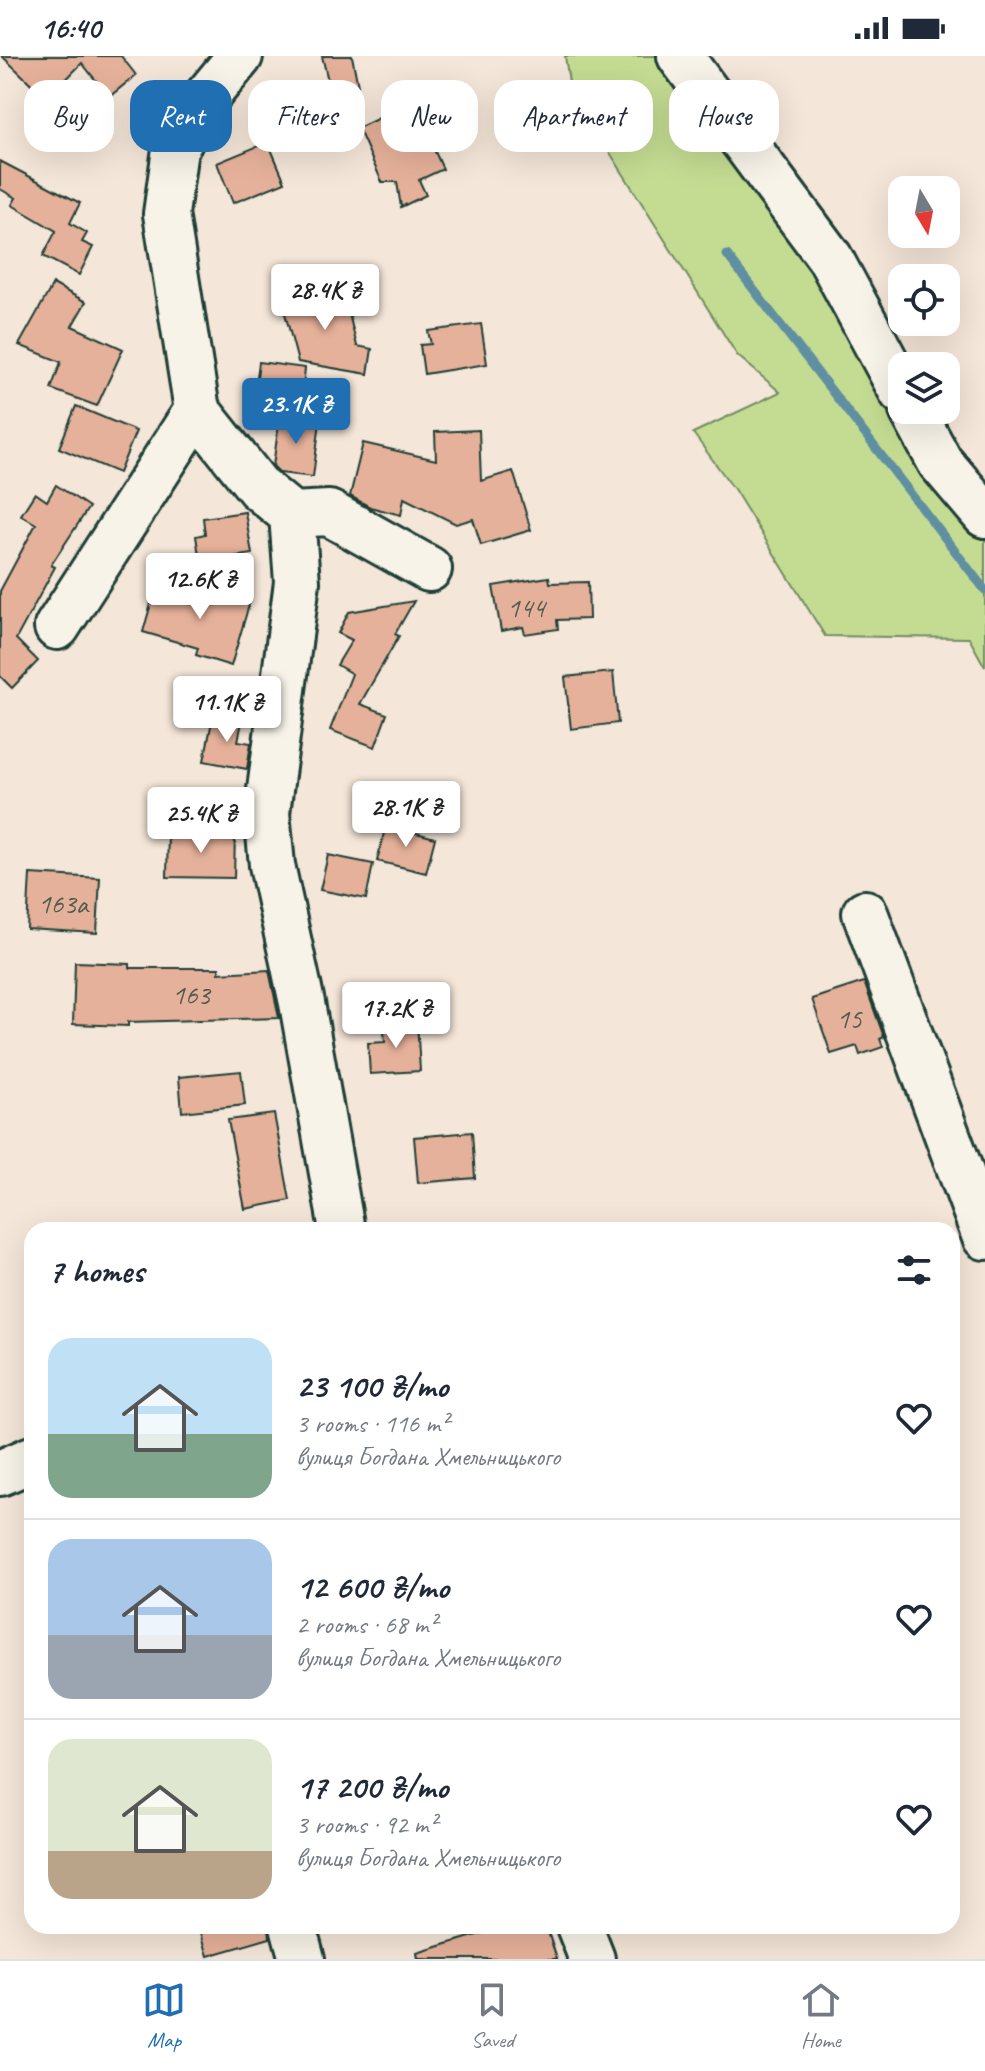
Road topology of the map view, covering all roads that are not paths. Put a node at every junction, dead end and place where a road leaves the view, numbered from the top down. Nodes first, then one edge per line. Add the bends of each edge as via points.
1 (240, 56) edge
2 (680, 56) edge
3 (888, 366) edge
4 (197, 410) junction
5 (920, 424) edge
6 (292, 515) junction
7 (985, 515) edge
8 (429, 569) dead end
9 (57, 627) dead end
10 (865, 913) dead end
11 (341, 1222) edge
12 (985, 1237) edge
13 (24, 1462) edge
14 (0, 1473) edge
15 (295, 1934) edge
16 (582, 1934) edge
17 (302, 1959) edge
18 (592, 1959) edge

1 - 4 street via 207,96 175,149 166,214
2 - 3 street via 830,258
4 - 6 street via 259,488
4 - 9 street
5 - 7 street via 940,462
6 - 8 street via 329,513
6 - 11 street via 297,582 267,813 272,865
10 - 12 street
13 - 14 street
15 - 17 street
16 - 18 street

